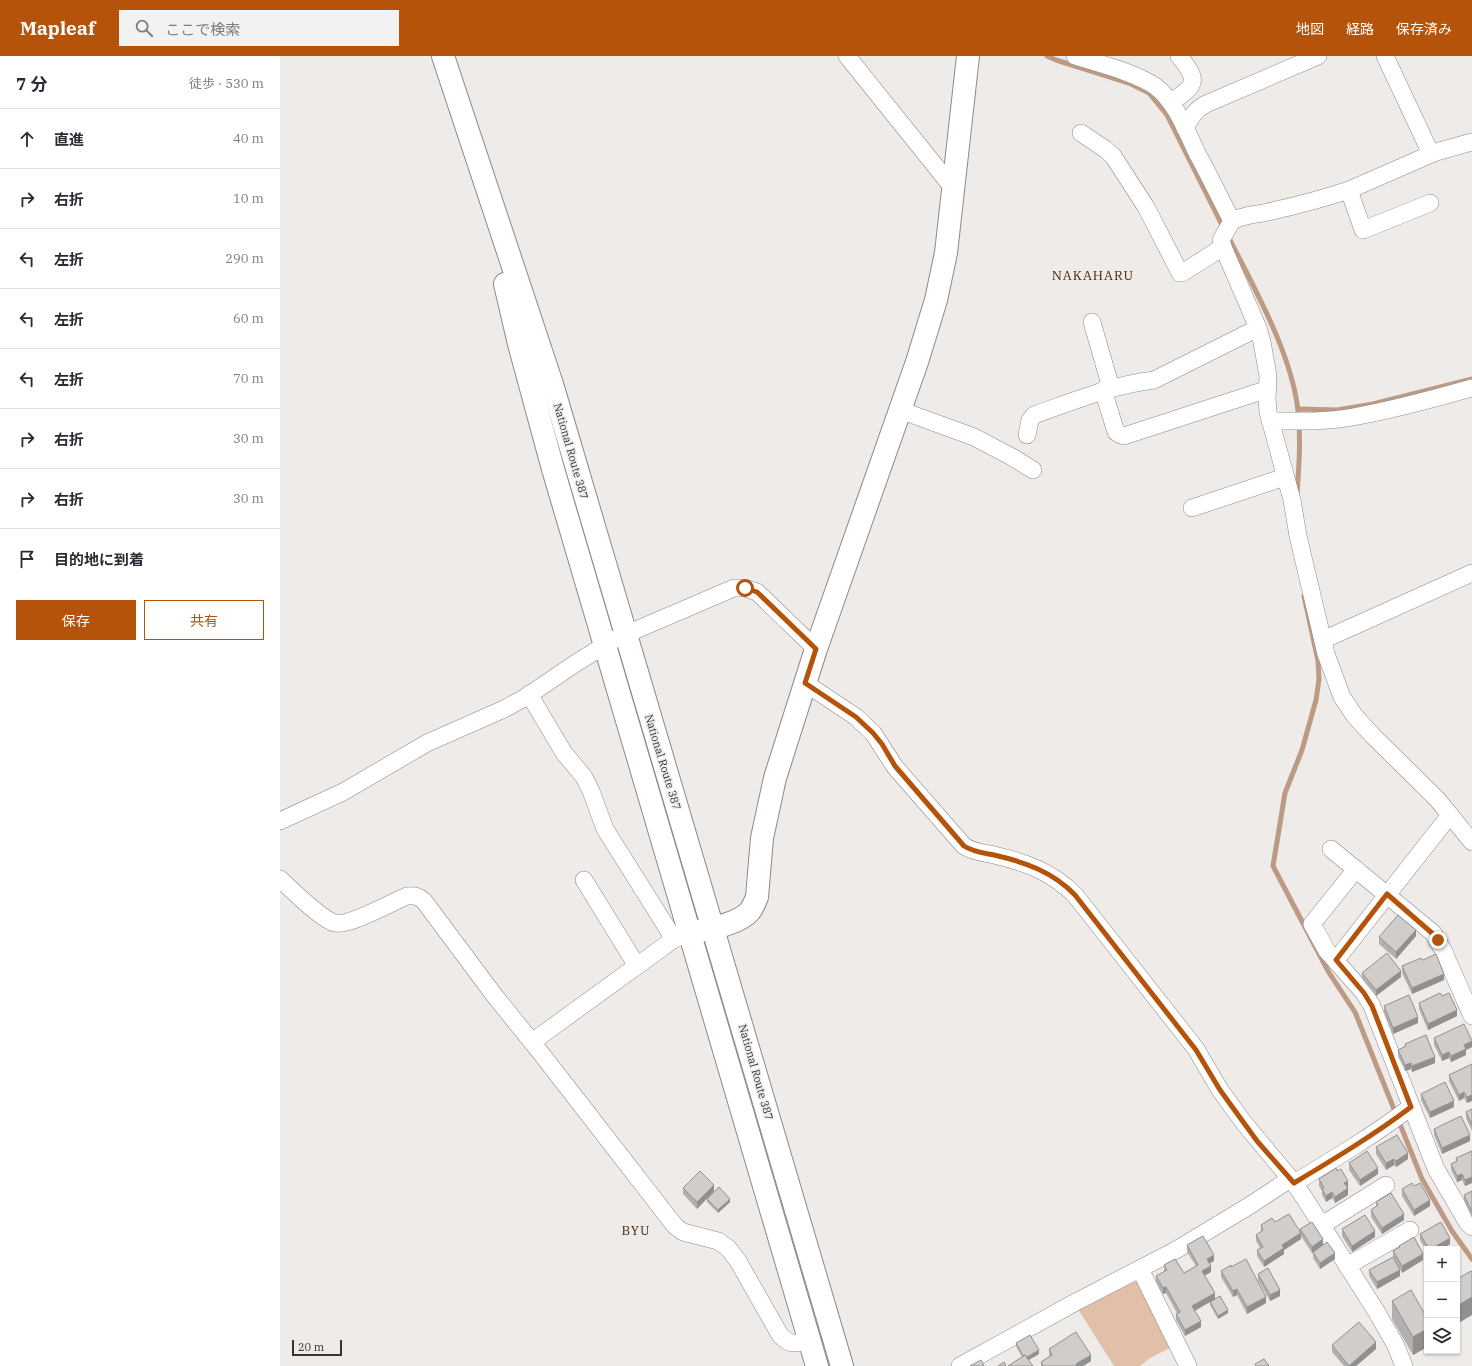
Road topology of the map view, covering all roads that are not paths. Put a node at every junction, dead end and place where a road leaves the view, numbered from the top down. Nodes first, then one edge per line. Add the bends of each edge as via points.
1 (443, 56) edge
2 (847, 56) edge
3 (968, 56) edge
4 (1075, 56) edge
5 (1179, 56) edge
6 (1318, 56) edge
7 (1385, 56) edge
8 (1171, 102) junction
9 (1185, 128) junction
10 (1081, 133) dead end
11 (1472, 142) edge
12 (1431, 154) junction
13 (476, 160) junction
14 (953, 188) junction
15 (1349, 190) junction
16 (1430, 203) dead end
17 (1232, 221) junction
18 (1223, 247) junction
19 (1092, 322) dead end
20 (1258, 328) junction
21 (1472, 388) edge
22 (1107, 389) junction
23 (1268, 390) junction
24 (900, 410) junction
25 (1270, 421) junction
26 (1027, 435) dead end
27 (1033, 470) dead end
28 (1285, 477) junction
29 (1192, 508) dead end
30 (1472, 573) edge
31 (625, 635) junction
32 (1323, 640) junction
33 (605, 645) junction
34 (816, 649) junction
35 (805, 683) junction
36 (529, 694) junction
37 (1450, 815) junction
38 (280, 821) edge
39 (1472, 842) edge
40 (1331, 849) dead end
41 (1356, 869) junction
42 (280, 879) edge
43 (584, 880) dead end
44 (1387, 894) junction
45 (713, 928) junction
46 (682, 936) junction
47 (1336, 960) junction
48 (637, 966) junction
49 (1472, 1016) edge
50 (532, 1042) junction
51 (1411, 1107) junction
52 (1292, 1181) junction
53 (1386, 1185) dead end
54 (1322, 1225) junction
55 (1472, 1227) edge
56 (1410, 1230) dead end
57 (1347, 1266) junction
58 (1140, 1269) junction
59 (810, 1340) junction
60 (817, 1366) edge
61 (842, 1366) edge
62 (960, 1366) edge
63 (1188, 1366) edge
64 (1404, 1366) edge

1 - 13 main road, National Route 387
2 - 14 street
3 - 14 main road
4 - 8 street via 1144,80 1156,87
5 - 8 street via 1190,70 1193,80 1190,89
6 - 9 street via 1198,108
7 - 12 street
8 - 9 street
9 - 17 street
10 - 18 street via 1113,156 1148,212 1180,273
11 - 12 street
12 - 15 street
13 - 31 main road, National Route 387 via 552,384
13 - 33 main road, National Route 387 via 521,351
14 - 24 main road via 946,253 936,300 926,337
15 - 16 street via 1363,230
15 - 17 street via 1266,213 1243,216
17 - 18 street via 1221,240
18 - 20 street
19 - 22 street
20 - 22 street via 1158,379
20 - 23 street via 1267,362
21 - 25 street via 1352,417 1313,421
22 - 23 street via 1116,432 1124,436
22 - 26 street via 1034,415 1030,420
23 - 25 street via 1267,406
24 - 27 street via 974,437
24 - 34 main road
25 - 28 street
28 - 29 street
28 - 32 street
30 - 32 street
31 - 33 street
31 - 34 street via 739,587 757,592
31 - 45 main road, National Route 387
32 - 37 street via 1337,688 1348,707
33 - 36 street
33 - 46 main road, National Route 387
34 - 35 main road
35 - 45 main road via 770,795 754,905 749,913 737,921
35 - 52 street via 856,717 873,733 895,766 964,846 1037,868 1067,887 1192,1044 1220,1090 1257,1141
36 - 38 street via 499,712 427,743 343,792
36 - 46 street via 564,753 584,777 605,829
37 - 39 street
37 - 44 street
40 - 41 street
41 - 44 street
41 - 47 street via 1312,924 1327,951
42 - 50 street via 310,906 335,923 348,922 407,896 419,897 430,907
43 - 48 street
44 - 47 street
44 - 49 street via 1438,940
45 - 46 main road
45 - 61 main road, National Route 387
46 - 48 street
46 - 59 main road, National Route 387
47 - 51 street via 1372,1006
48 - 50 street
50 - 59 street via 675,1226 683,1232 718,1242 728,1248 786,1341 795,1343
51 - 52 street via 1354,1147
51 - 55 street via 1438,1175
52 - 54 street
52 - 58 street
53 - 54 street
54 - 57 street
56 - 57 street
57 - 64 street via 1386,1328
58 - 62 street
58 - 63 street
59 - 60 main road, National Route 387

